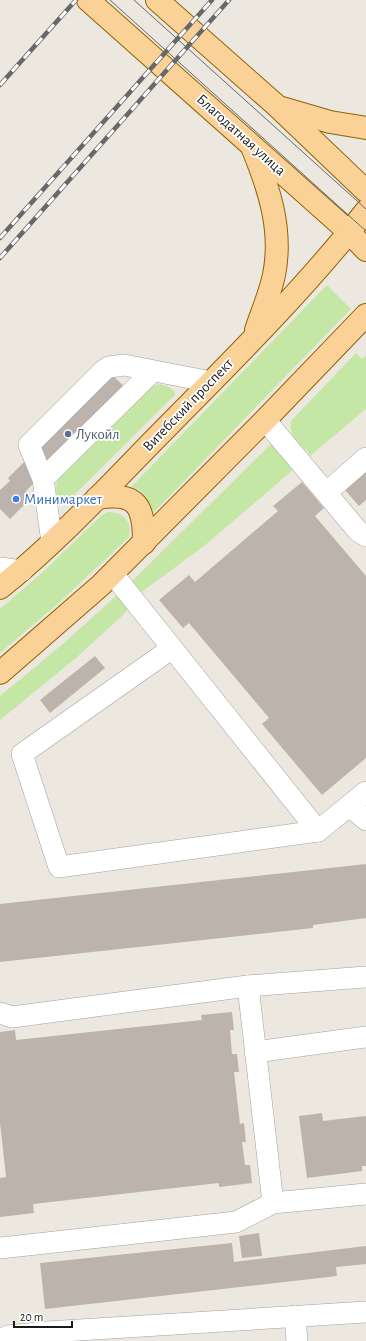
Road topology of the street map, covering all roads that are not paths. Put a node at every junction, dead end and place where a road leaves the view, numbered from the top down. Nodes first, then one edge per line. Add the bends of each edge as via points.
1 (88, 0) edge
2 (157, 0) edge
3 (277, 106) junction
4 (366, 128) edge
5 (251, 144) junction
6 (366, 191) edge
7 (366, 210) edge
8 (349, 232) junction
9 (366, 250) edge
10 (366, 315) edge
11 (252, 340) junction
12 (152, 372) junction
13 (211, 382) junction
14 (266, 420) junction
15 (366, 458) edge
16 (43, 479) junction
17 (327, 492) junction
18 (97, 498) junction
19 (366, 536) edge
20 (52, 542) junction
21 (144, 543) junction
22 (0, 568) edge
23 (22, 571) junction
24 (113, 574) junction
25 (0, 588) edge
26 (171, 649) junction
27 (0, 673) edge
28 (366, 792) edge
29 (349, 806) junction
30 (366, 820) edge
31 (318, 831) junction
32 (366, 977) edge
33 (248, 986) junction
34 (0, 1013) edge
35 (366, 1037) edge
36 (255, 1052) junction
37 (366, 1194) edge
38 (273, 1203) junction
39 (0, 1248) edge
40 (366, 1312) edge
41 (295, 1316) junction
42 (0, 1340) edge
43 (297, 1341) edge

1 - 5 main road, Благодатная улица
2 - 3 main road
3 - 4 main road via 330,122
3 - 6 main road
5 - 8 main road, Благодатная улица
5 - 11 main road via 268,189 277,232 274,275
7 - 8 main road, Витебский проспект
8 - 9 main road, Благодатная улица
8 - 11 main road, Витебский проспект
10 - 14 main road
11 - 13 main road, Витебский проспект
12 - 13 lane
12 - 16 lane
12 - 16 lane via 116,366 109,367 99,375 29,445
13 - 18 main road, Витебский проспект
14 - 17 lane
14 - 21 main road
15 - 17 lane
16 - 20 lane
17 - 19 lane via 358,531
18 - 20 main road, Витебский проспект
18 - 21 main road via 114,495 128,498 144,520
20 - 23 main road, Витебский проспект
21 - 24 main road
22 - 23 lane
23 - 25 main road, Витебский проспект
24 - 26 lane
24 - 27 main road
26 - 31 lane
26 - 31 lane via 22,754 60,867
28 - 29 lane
29 - 30 lane
29 - 31 lane
32 - 33 lane
33 - 34 lane via 12,1017
33 - 36 lane
35 - 36 lane
36 - 38 lane
37 - 38 lane
38 - 39 lane via 236,1222
40 - 41 lane
41 - 42 lane via 47,1332 8,1336
41 - 43 lane

